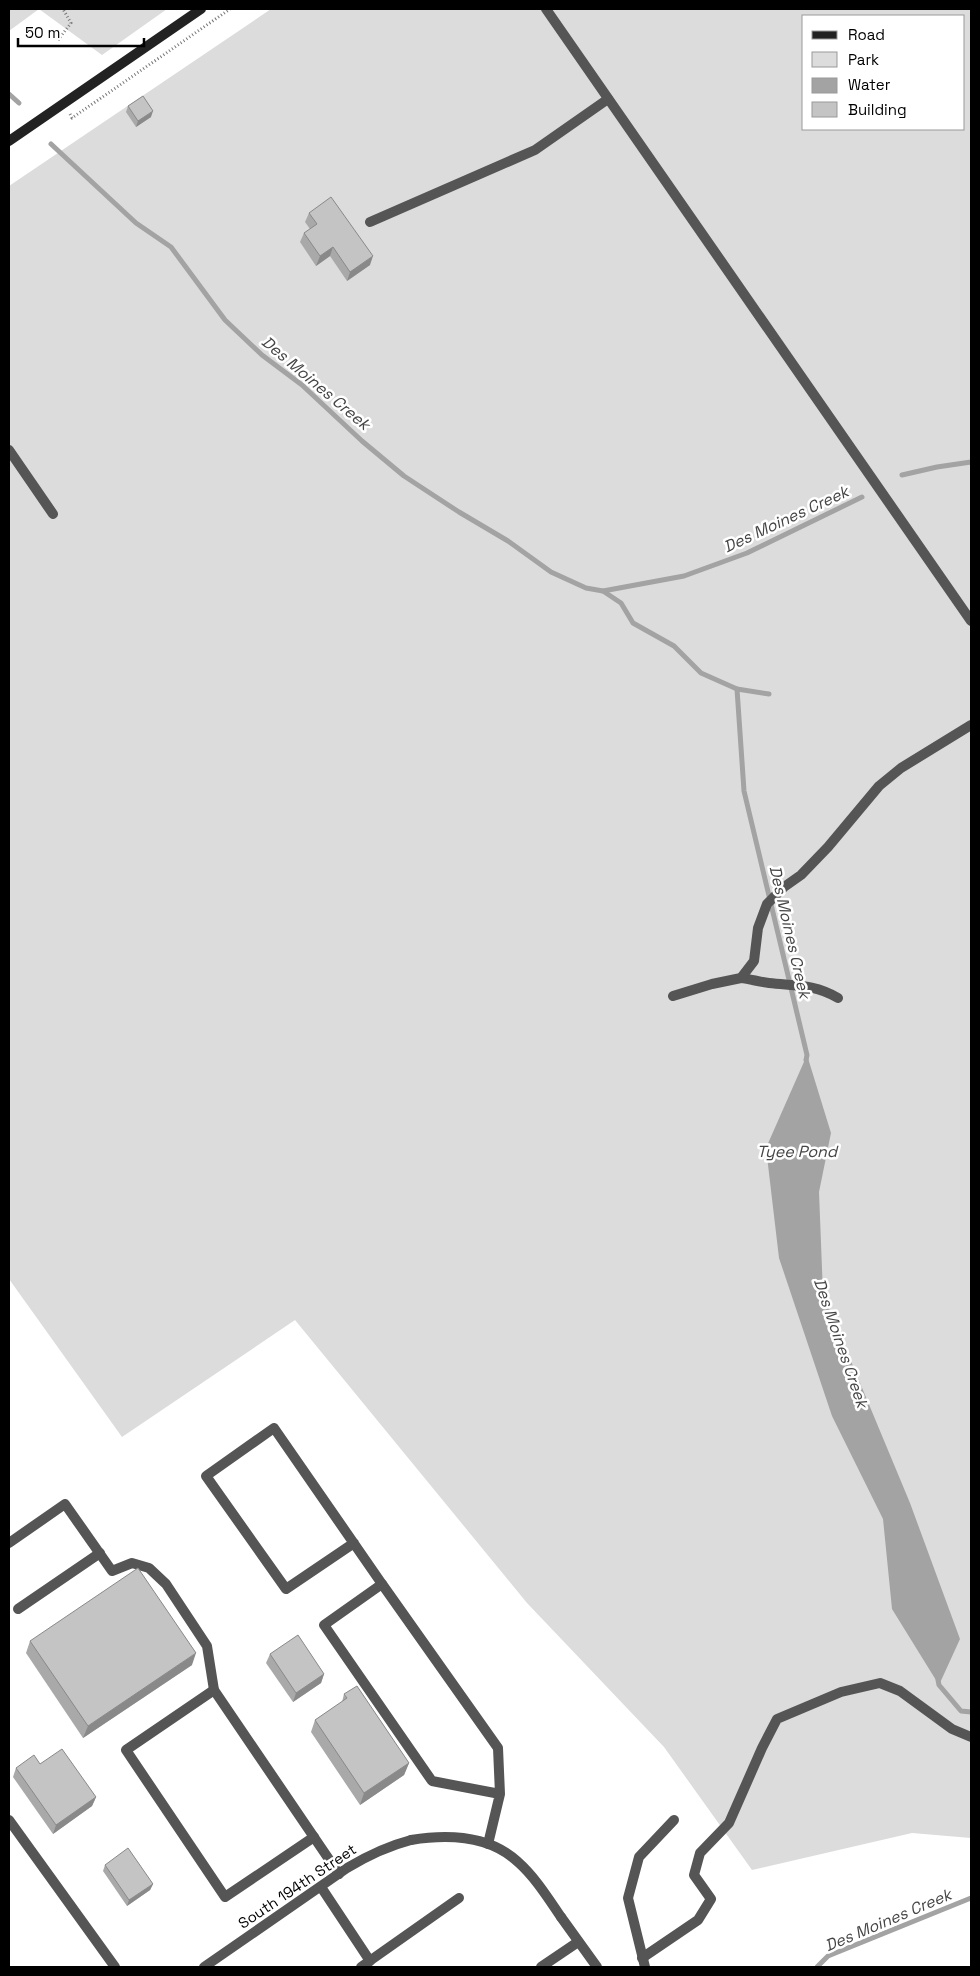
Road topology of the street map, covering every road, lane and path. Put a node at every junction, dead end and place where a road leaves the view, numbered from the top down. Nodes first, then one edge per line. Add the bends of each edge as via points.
1 (63, 9) edge
2 (201, 9) edge
3 (230, 9) edge
4 (546, 9) edge
5 (58, 40) dead end
6 (608, 99) junction
7 (72, 118) dead end
8 (9, 141) edge
9 (370, 222) dead end
10 (9, 450) edge
11 (53, 514) dead end
12 (971, 621) edge
13 (971, 725) edge
14 (741, 978) junction
15 (673, 996) dead end
16 (838, 998) dead end
17 (9, 1543) edge
18 (354, 1543) junction
19 (100, 1553) junction
20 (382, 1584) junction
21 (18, 1609) dead end
22 (214, 1690) junction
23 (971, 1737) edge
24 (500, 1794) junction
25 (9, 1820) edge
26 (674, 1820) dead end
27 (314, 1837) junction
28 (488, 1844) junction
29 (339, 1874) junction
30 (321, 1887) junction
31 (459, 1898) dead end
32 (578, 1942) junction
33 (370, 1961) junction
34 (644, 1963) edge
35 (114, 1967) edge
36 (204, 1967) edge
37 (361, 1967) edge
38 (541, 1967) edge
39 (596, 1967) edge

1 - 5 path via 71,23
2 - 8 main road
3 - 7 path
4 - 6 street
6 - 9 street via 535,150
6 - 12 street
10 - 11 street
13 - 14 street via 901,768 879,786 801,875 767,904 758,928 754,961
14 - 15 street
14 - 16 street via 803,985
17 - 19 street via 65,1504
18 - 18 street via 274,1428 206,1476 286,1589
18 - 20 street
19 - 21 street
19 - 22 street via 112,1571 132,1563 149,1568 166,1584 206,1646
20 - 24 street via 498,1748
20 - 24 street via 324,1625 432,1781
22 - 27 street
22 - 27 street via 126,1750 225,1897
23 - 34 street via 952,1729 900,1691 880,1683 841,1692 777,1719 728,1822 700,1853 694,1875 711,1899 698,1920
24 - 28 street
25 - 35 street
26 - 34 street via 639,1857 628,1898
27 - 29 street
28 - 29 street, South 194th Street via 435,1836 411,1840 364,1858
28 - 32 street, South 194th Street via 517,1861 530,1874
29 - 30 street, South 194th Street
30 - 33 street
30 - 36 street, South 194th Street
31 - 33 street
32 - 38 street
32 - 39 street, South 194th Street
33 - 37 street

